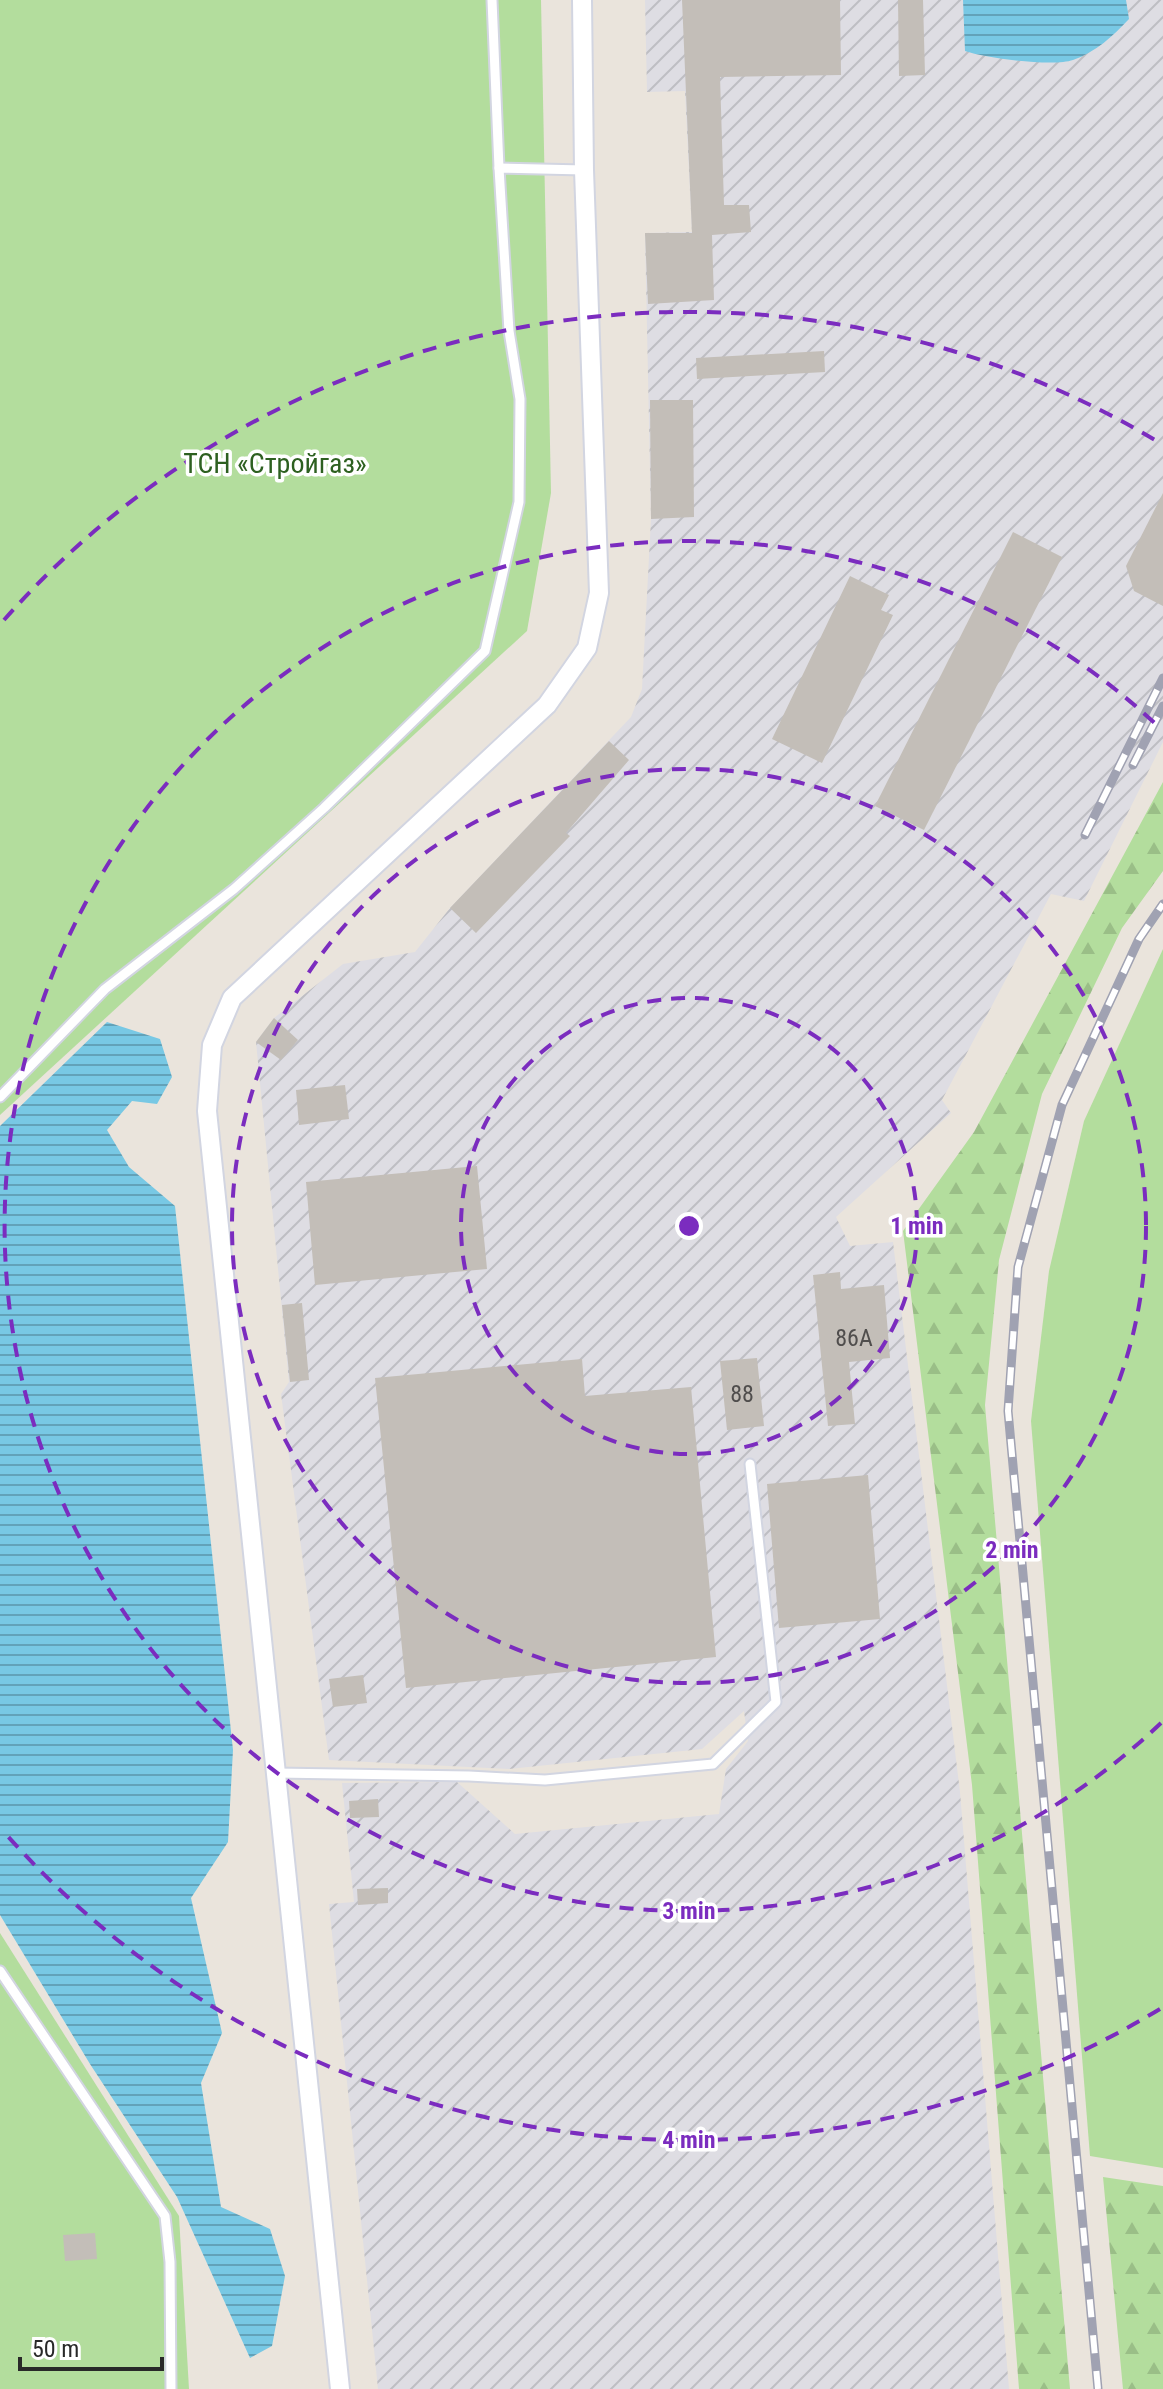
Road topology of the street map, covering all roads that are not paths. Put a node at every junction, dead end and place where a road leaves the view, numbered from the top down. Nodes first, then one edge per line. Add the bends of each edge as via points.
1 (492, 0) edge
2 (582, 0) edge
3 (499, 168) junction
4 (584, 170) junction
5 (0, 1097) edge
6 (750, 1464) dead end
7 (276, 1773) junction
8 (0, 1971) edge
9 (171, 2389) edge
10 (340, 2389) edge

1 - 3 lane
2 - 4 street
3 - 4 lane
3 - 5 lane via 509,331 520,399 519,502 485,651 234,889 105,989
4 - 7 street via 599,593 587,648 547,705 232,998 212,1045 207,1111
6 - 7 lane via 776,1702 713,1764 545,1780
7 - 10 street
8 - 9 lane via 165,2216

